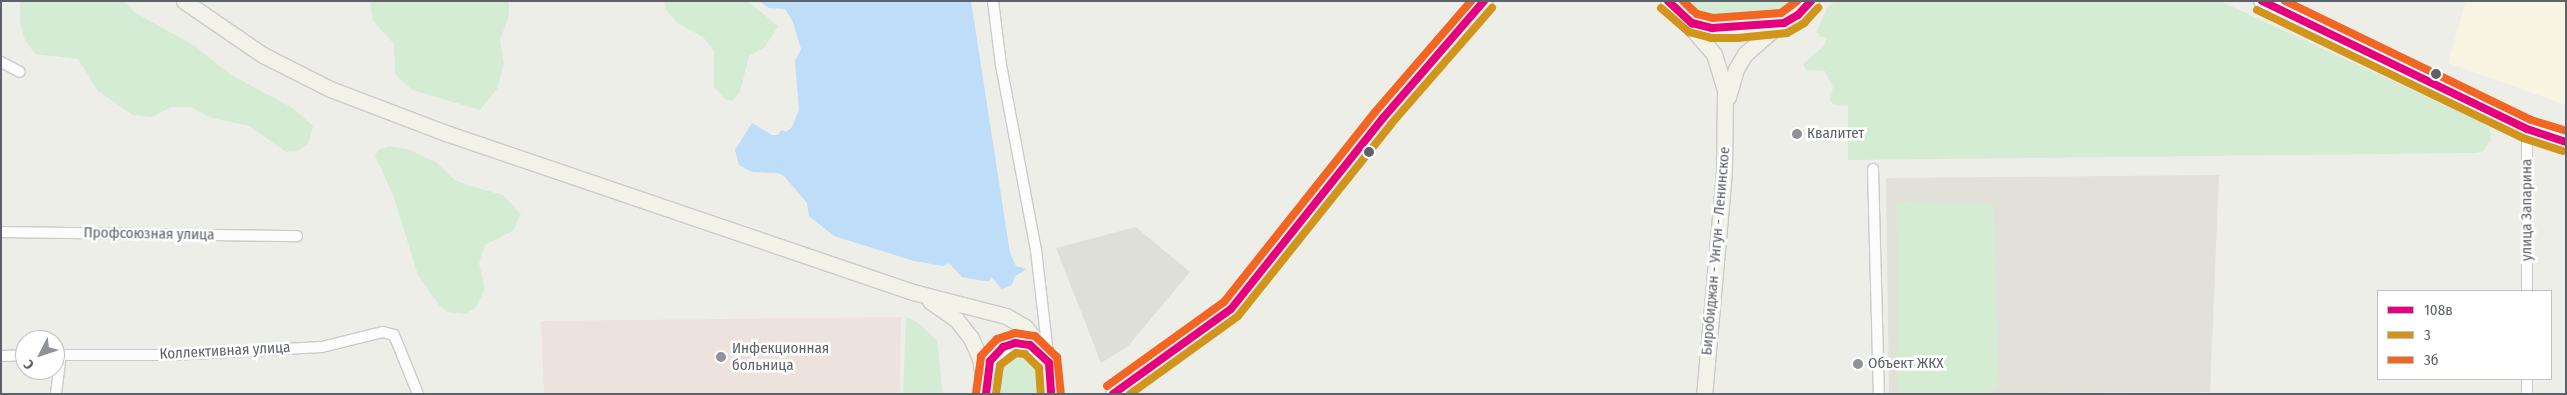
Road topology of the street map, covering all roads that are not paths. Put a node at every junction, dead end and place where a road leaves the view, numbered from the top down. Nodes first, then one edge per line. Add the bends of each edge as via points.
1 (184, 1) edge
2 (993, 1) edge
3 (1484, 1) edge
4 (1668, 1) edge
5 (1811, 1) edge
6 (2261, 1) edge
7 (1682, 17) junction
8 (1784, 23) junction
9 (1, 62) edge
10 (20, 72) dead end
11 (1726, 108) junction
12 (2527, 129) junction
13 (2566, 142) edge
14 (1873, 169) dead end
15 (1, 232) edge
16 (297, 236) dead end
17 (2527, 290) edge
18 (913, 292) junction
19 (15, 355) edge
20 (65, 355) edge
21 (1, 356) edge
22 (1049, 363) junction
23 (57, 380) edge
24 (2527, 380) edge
25 (986, 388) edge
26 (56, 394) edge
27 (418, 394) edge
28 (1051, 394) edge
29 (1113, 394) edge
30 (1704, 394) edge
31 (1879, 394) edge
32 (2528, 394) edge

1 - 18 main road via 263,55 330,89 455,136
2 - 22 street via 1008,104 1036,250
3 - 29 main road via 1383,118 1231,309
4 - 7 main road
5 - 8 main road via 1798,15
6 - 12 street
7 - 8 main road via 1712,28 1752,28
7 - 11 main road via 1719,64
8 - 11 main road via 1758,41 1740,61
9 - 10 street
11 - 30 main road, Биробиджан - Унгун - Ленинское via 1724,172
12 - 13 street
12 - 17 street, улица Запарина
14 - 31 street
15 - 16 street, Профсоюзная улица
18 - 22 main road via 1016,322 1034,336
18 - 25 main road via 947,312 964,328 975,347
19 - 21 street
20 - 27 street, Коллективная улица via 172,355 322,347 383,332 394,335
22 - 25 street via 1030,346 1009,344 990,361
22 - 28 main road
23 - 26 street
24 - 32 street

